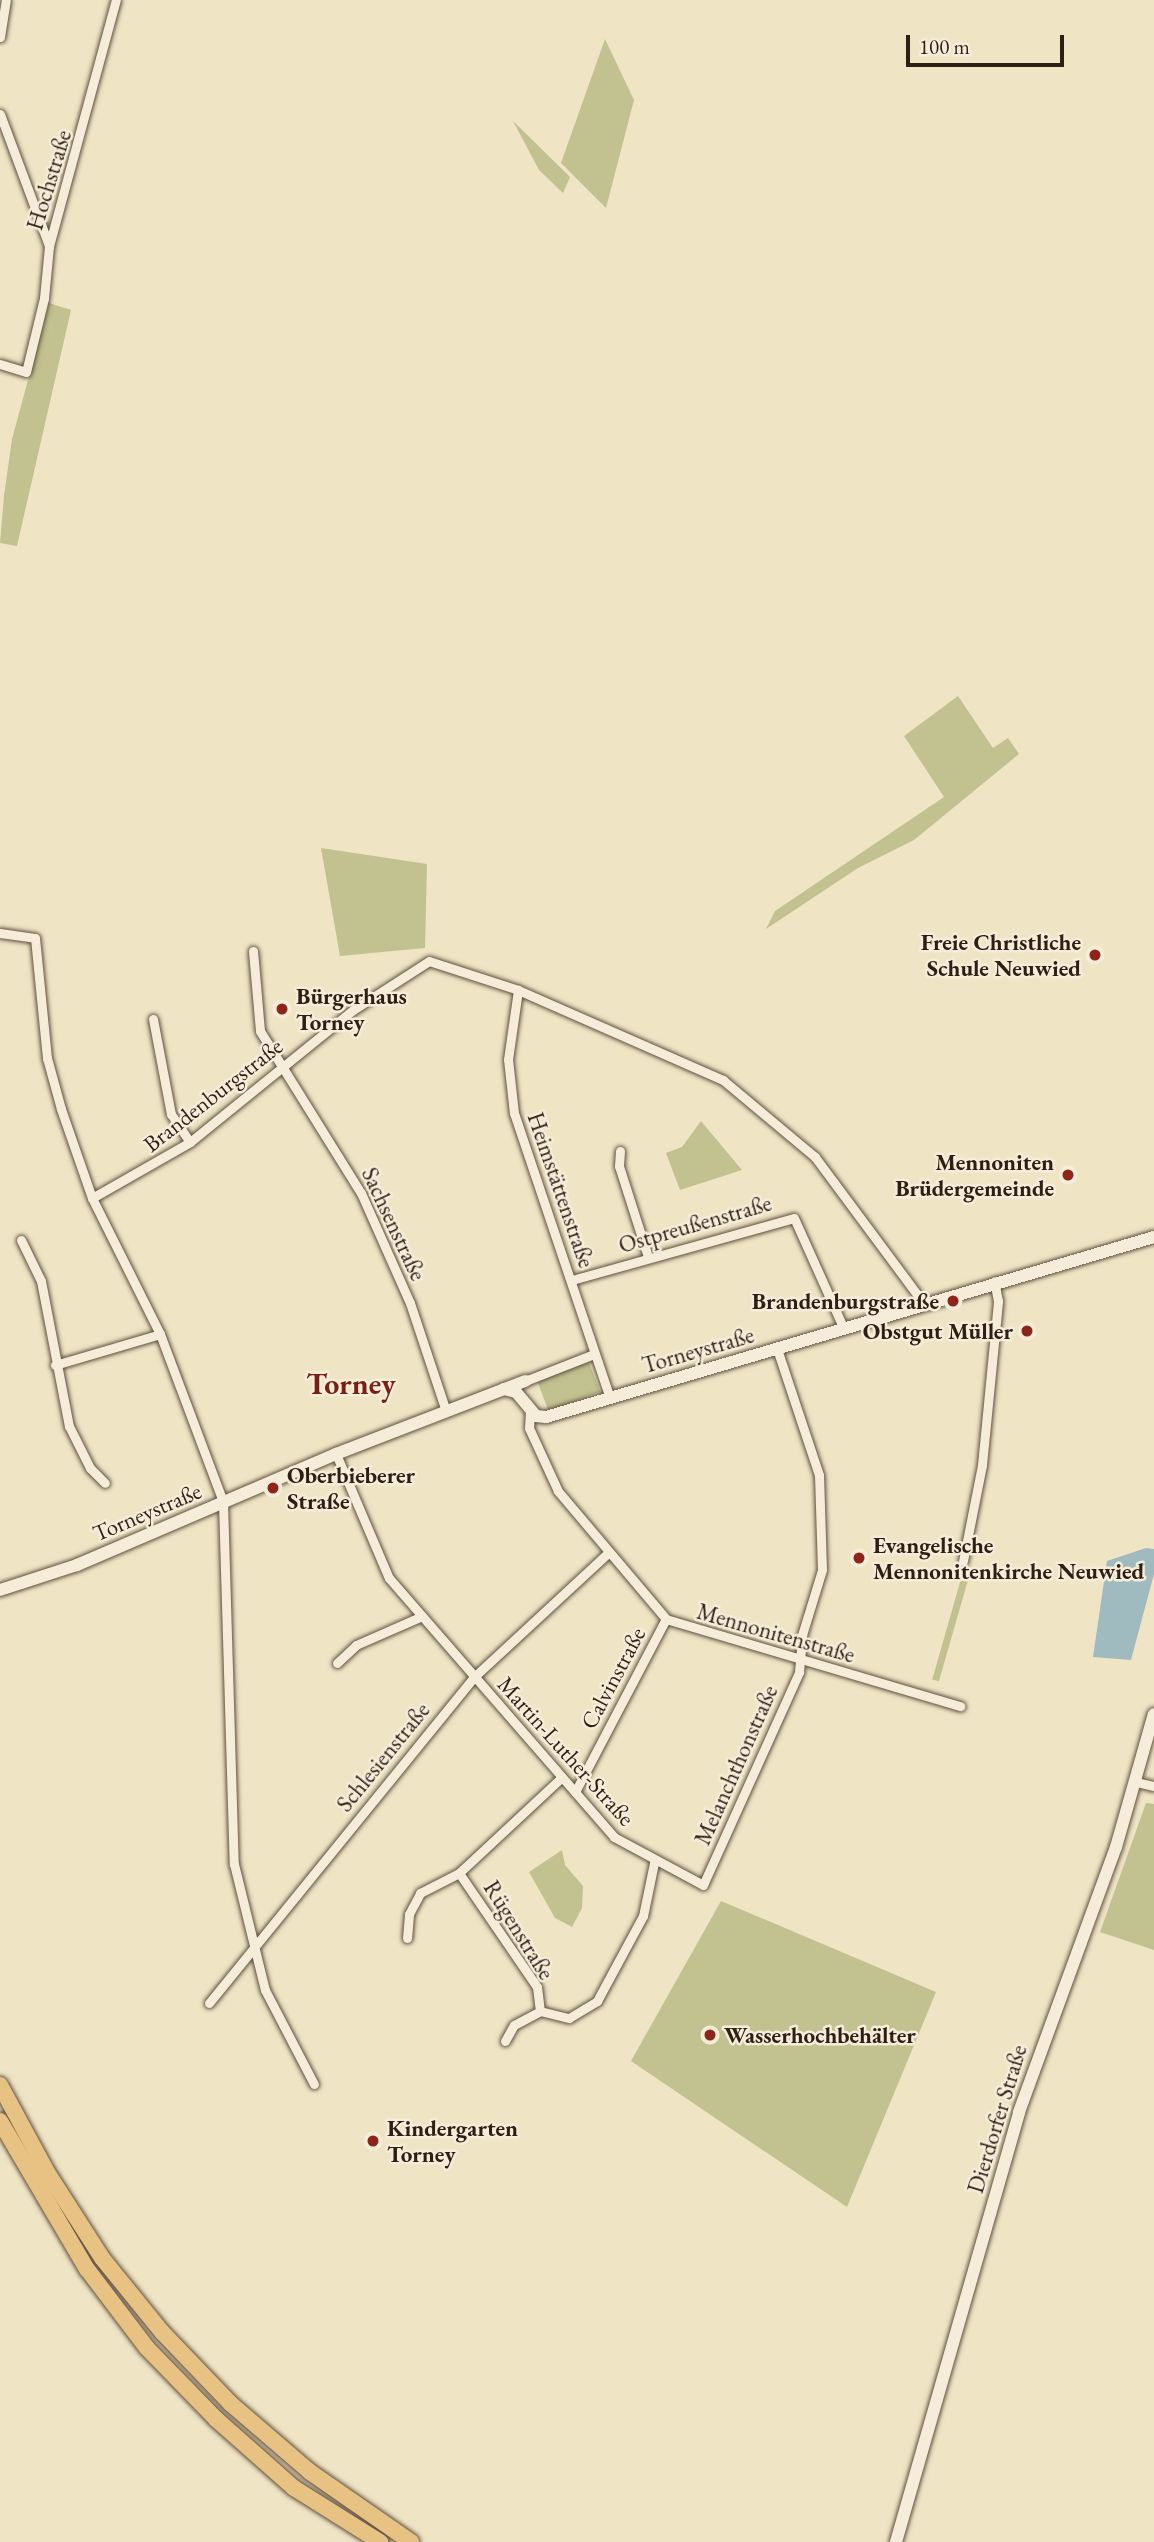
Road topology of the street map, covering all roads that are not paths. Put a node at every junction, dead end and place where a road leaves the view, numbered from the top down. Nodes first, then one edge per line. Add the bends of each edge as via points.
1 (6, 0) edge
2 (117, 0) edge
3 (0, 37) edge
4 (0, 114) edge
5 (49, 246) junction
6 (0, 364) edge
7 (0, 933) edge
8 (253, 951) dead end
9 (518, 990) junction
10 (153, 1019) dead end
11 (282, 1065) junction
12 (190, 1142) junction
13 (620, 1151) dead end
14 (92, 1198) junction
15 (1154, 1237) edge
16 (21, 1240) dead end
17 (648, 1257) junction
18 (572, 1280) junction
19 (993, 1281) junction
20 (924, 1304) junction
21 (843, 1327) junction
22 (160, 1334) junction
23 (777, 1349) junction
24 (594, 1354) junction
25 (55, 1366) junction
26 (525, 1381) joint
27 (504, 1389) junction
28 (610, 1398) junction
29 (530, 1410) junction
30 (446, 1411) junction
31 (336, 1454) junction
32 (105, 1483) dead end
33 (223, 1502) junction
34 (608, 1553) junction
35 (963, 1561) dead end
36 (0, 1590) edge
37 (422, 1616) junction
38 (666, 1619) junction
39 (800, 1660) junction
40 (337, 1662) dead end
41 (474, 1677) junction
42 (960, 1706) dead end
43 (1154, 1714) edge
44 (561, 1778) junction
45 (1136, 1782) junction
46 (1154, 1786) edge
47 (575, 1792) junction
48 (654, 1863) junction
49 (460, 1873) junction
50 (703, 1885) joint
51 (407, 1938) dead end
52 (251, 1947) junction
53 (209, 2003) dead end
54 (540, 2011) junction
55 (505, 2041) dead end
56 (314, 2084) dead end
57 (0, 2085) edge
58 (0, 2121) edge
59 (380, 2542) edge
60 (411, 2542) edge
61 (895, 2542) edge

1 - 3 street
2 - 5 street, Hochstraße
4 - 5 street
5 - 6 street, Hochstraße via 44,298 26,372
7 - 14 street via 35,938 47,1058
8 - 11 street, Sachsenstraße via 260,1031
9 - 11 street, Brandenburgstraße via 429,961
9 - 18 street, Heimstättenstraße via 508,1059 514,1113
9 - 20 street, Brandenburgstraße via 667,1053 732,1088 815,1157
10 - 12 street via 172,1114
11 - 12 street, Brandenburgstraße
11 - 30 street, Sachsenstraße via 361,1193 410,1303
12 - 14 street, Brandenburgstraße
13 - 17 street via 619,1166
14 - 22 street
15 - 19 street, Torneystraße
16 - 25 street via 41,1281
17 - 18 street, Ostpreußenstraße
17 - 21 street, Ostpreußenstraße via 794,1218
18 - 24 street, Heimstättenstraße
19 - 20 street, Torneystraße
19 - 35 street via 998,1301 982,1465
20 - 21 street, Torneystraße
21 - 23 street, Torneystraße
22 - 25 street
22 - 33 street
23 - 28 street, Torneystraße
23 - 39 street, Melanchthonstraße via 819,1475 825,1538
24 - 26 street, Torneystraße
24 - 28 street, Heimstättenstraße
25 - 32 street via 69,1426 90,1468
26 - 27 street, Torneystraße
27 - 29 street via 516,1392
27 - 30 street, Torneystraße
28 - 29 street, Torneystraße via 546,1417
29 - 34 street, Mennonitenstraße via 529,1428 558,1491
30 - 31 street, Torneystraße
31 - 33 street, Torneystraße
31 - 37 street, Martin-Luther-Straße via 376,1556
33 - 36 street, Torneystraße via 77,1565
33 - 52 street via 230,1832
34 - 38 street, Mennonitenstraße
34 - 41 street, Schlesienstraße
37 - 40 street via 356,1645
37 - 41 street, Martin-Luther-Straße
38 - 39 street, Mennonitenstraße
38 - 47 street, Calvinstraße
39 - 42 street, Mennonitenstraße
39 - 50 street, Melanchthonstraße
41 - 44 street, Martin-Luther-Straße
41 - 52 street, Schlesienstraße
43 - 45 street, Dierdorfer Straße
44 - 47 street, Martin-Luther-Straße
44 - 49 street
45 - 46 street
45 - 61 street, Dierdorfer Straße via 1019,2112
47 - 48 street, Martin-Luther-Straße via 614,1837
48 - 50 street, Martin-Luther-Straße
48 - 54 street via 643,1916 597,2001 569,2018
49 - 51 street via 420,1894 409,1914
49 - 54 street, Rügenstraße via 537,1987
52 - 53 street, Schlesienstraße
52 - 56 street via 265,1990
54 - 55 street via 514,2025
57 - 60 highway via 47,2172 102,2258 162,2332 231,2404 310,2472
58 - 59 highway via 87,2269 147,2348 216,2419 295,2488

